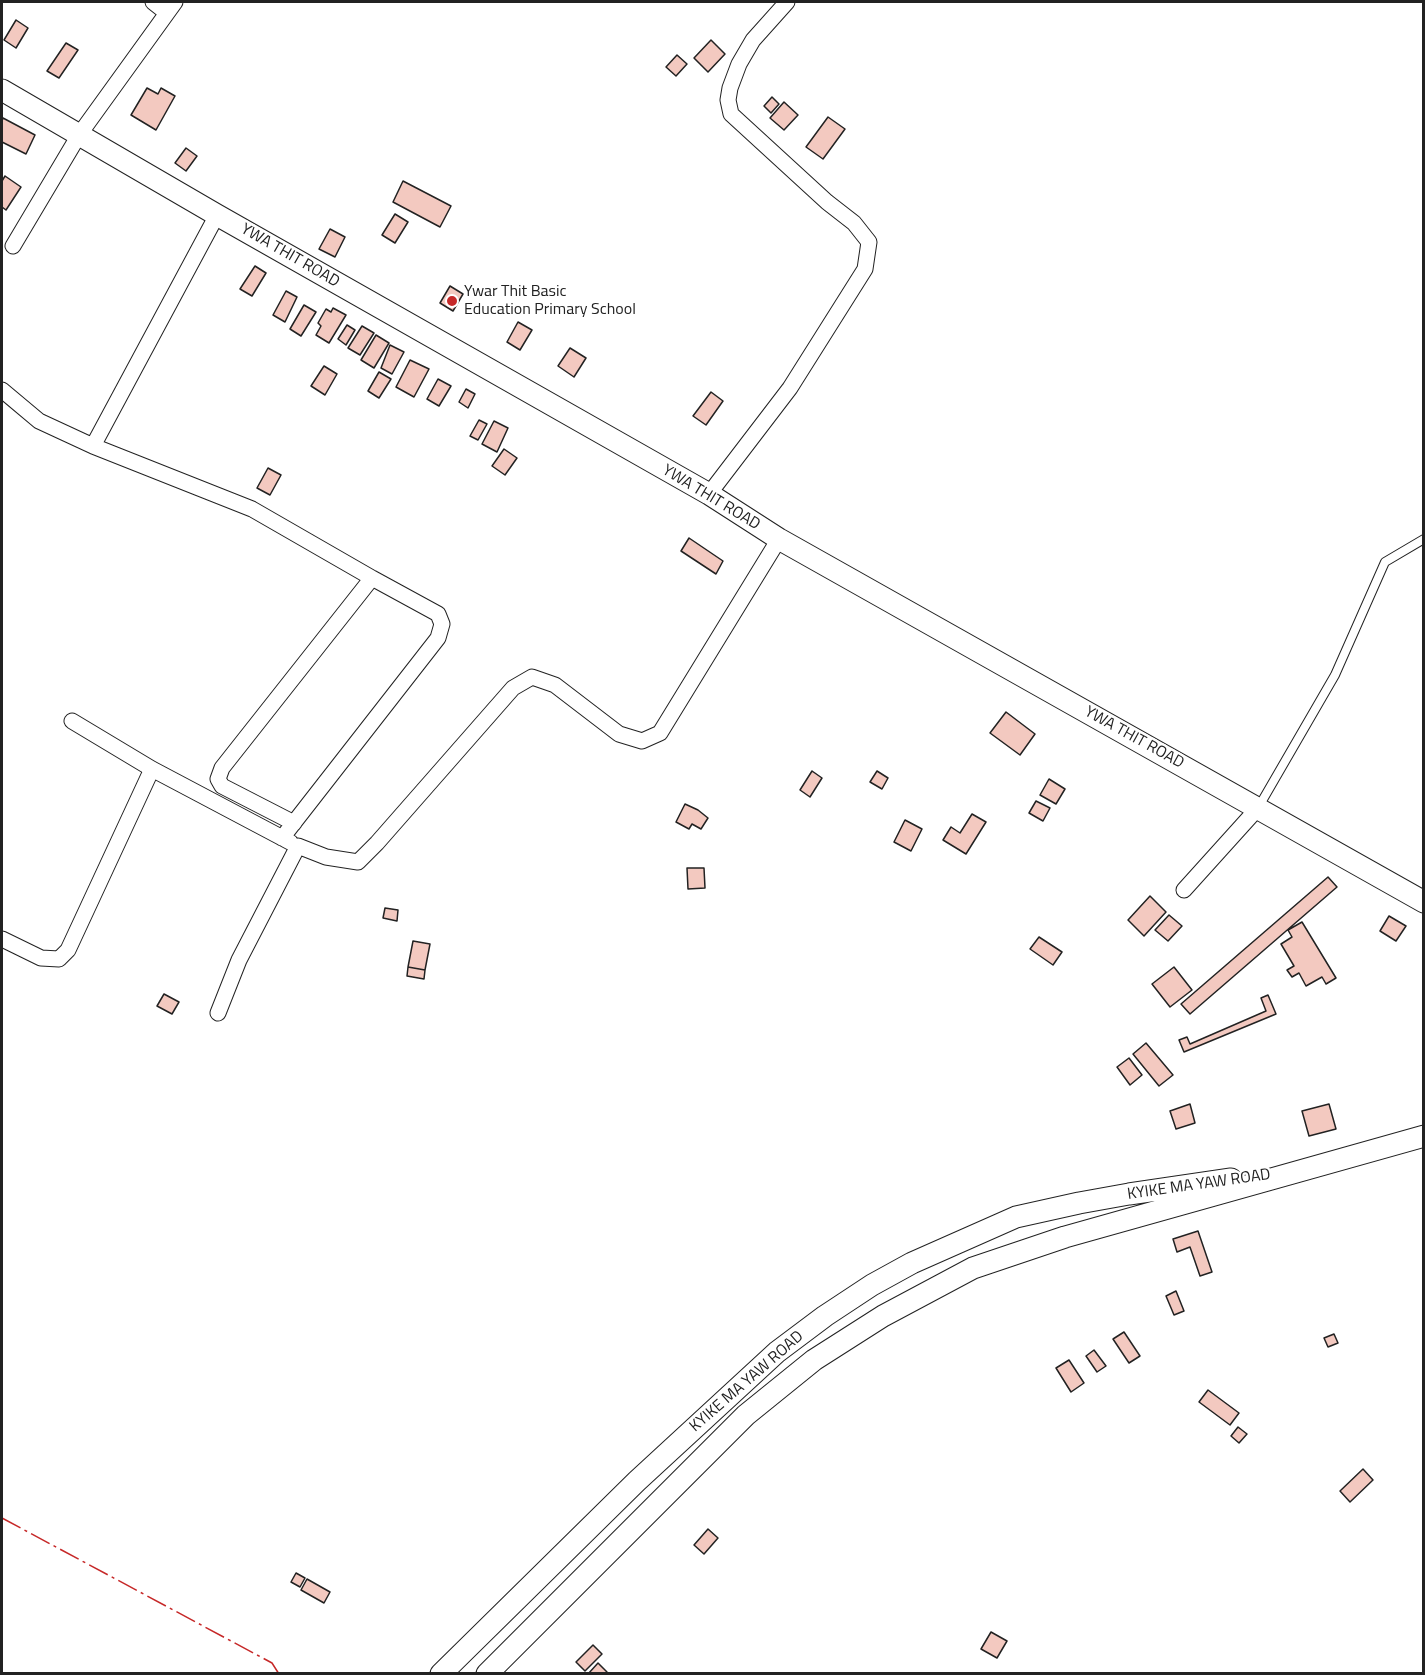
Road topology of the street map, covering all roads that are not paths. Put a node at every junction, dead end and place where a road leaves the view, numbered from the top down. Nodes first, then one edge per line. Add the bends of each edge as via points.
1 (153, 2) edge
2 (787, 2) edge
3 (171, 7) edge
4 (2, 90) edge
5 (79, 135) junction
6 (217, 215) junction
7 (13, 246) dead end
8 (2, 390) edge
9 (93, 446) junction
10 (709, 494) junction
11 (779, 539) junction
12 (1424, 539) edge
13 (372, 578) junction
14 (72, 721) dead end
15 (152, 769) junction
16 (1258, 808) junction
17 (294, 823) junction
18 (282, 838) junction
19 (298, 846) junction
20 (1184, 890) dead end
21 (1424, 902) edge
22 (2, 939) edge
23 (218, 1013) dead end
24 (1424, 1136) edge
25 (1298, 1172) junction
26 (441, 1674) edge
27 (487, 1674) edge

1 - 3 street
2 - 10 street via 753,40 739,64 728,100 731,114 854,223 869,242 865,269 790,388
3 - 5 street
4 - 5 main road, YWA THIT ROAD
5 - 6 main road, YWA THIT ROAD
5 - 7 street
6 - 9 street
6 - 10 main road, YWA THIT ROAD
8 - 9 street via 39,421
9 - 13 street via 252,509
10 - 11 main road, YWA THIT ROAD
11 - 16 main road, YWA THIT ROAD
11 - 19 street via 660,733 642,741 619,734 555,685 532,676 513,688 358,862 326,857
12 - 16 lane via 1385,562 1335,675
13 - 17 street via 438,614 442,624 438,638
13 - 17 street via 222,768 218,779 222,786
14 - 15 street
15 - 18 street
15 - 22 street via 68,950 59,959 40,958
16 - 20 street
16 - 21 main road, YWA THIT ROAD
17 - 18 street
18 - 19 street
19 - 23 street via 239,960
24 - 25 main road, KYIKE MA YAW ROAD
25 - 26 main road, KYIKE MA YAW ROAD via 1129,1194 1016,1217 872,1285 777,1352 637,1481
25 - 27 main road, KYIKE MA YAW ROAD via 1014,1254 974,1268 883,1316 814,1360 746,1415

